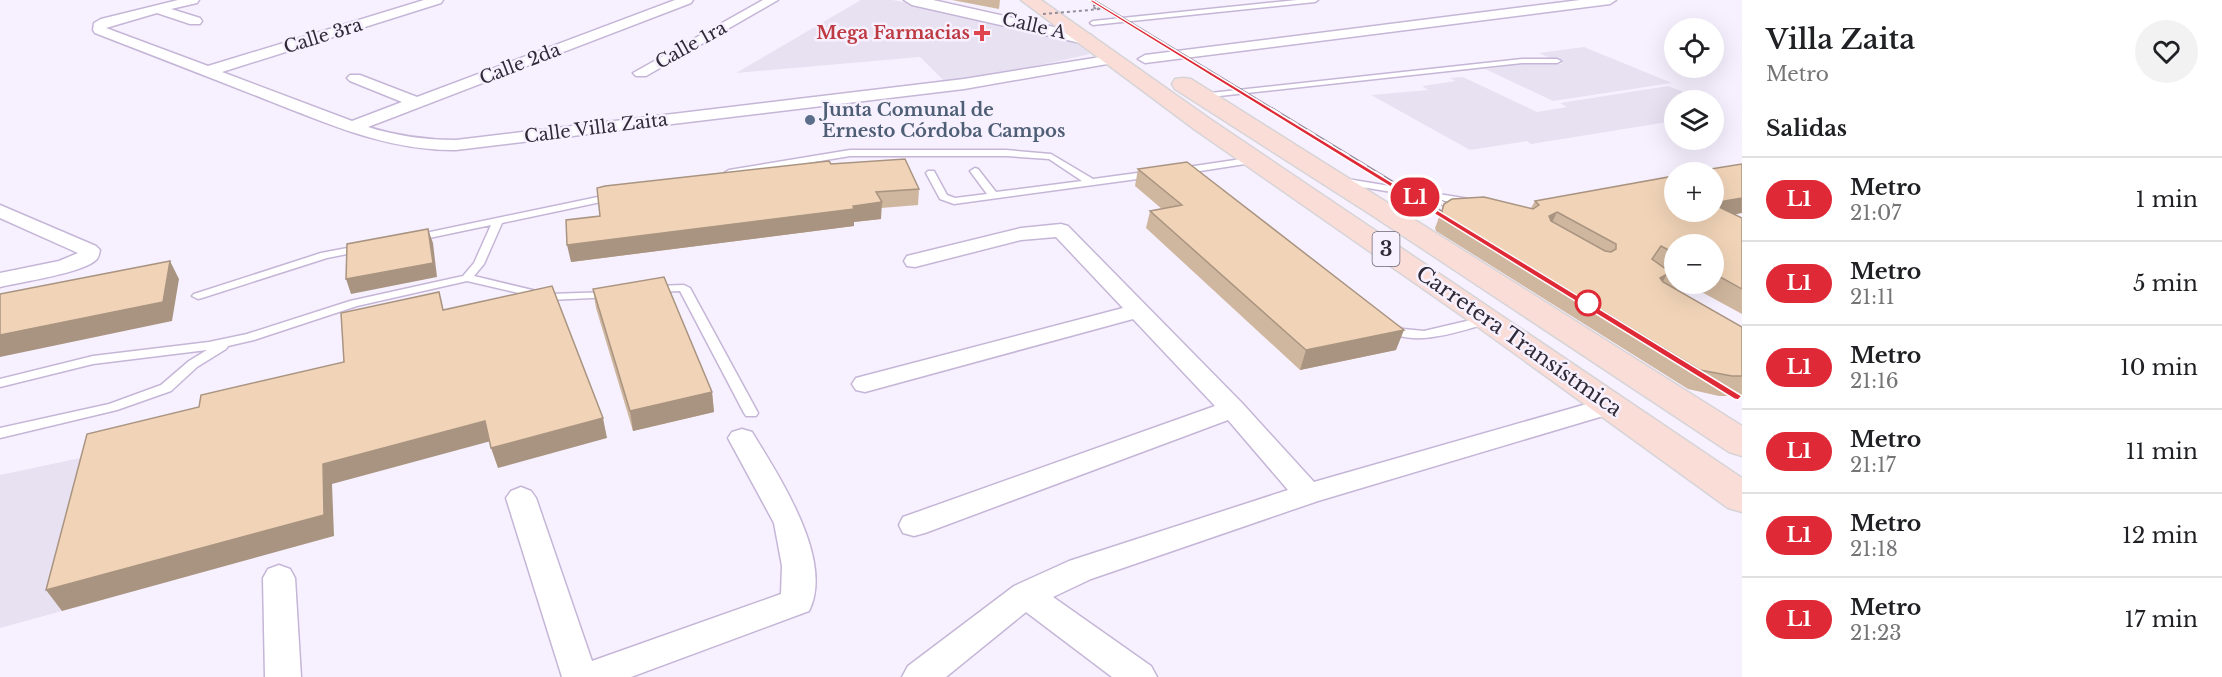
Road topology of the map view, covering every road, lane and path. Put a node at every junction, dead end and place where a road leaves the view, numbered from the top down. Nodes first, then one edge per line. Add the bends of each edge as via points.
1 (128, 0) edge
2 (194, 0) edge
3 (437, 0) edge
4 (687, 0) edge
5 (772, 0) edge
6 (912, 0) edge
7 (1025, 0) edge
8 (1315, 0) edge
9 (1610, 0) edge
10 (157, 9) junction
11 (1028, 11) edge
12 (195, 21) dead end
13 (1090, 21) junction
14 (1113, 59) junction
15 (1145, 59) junction
16 (1557, 62) dead end
17 (208, 71) junction
18 (641, 73) dead end
19 (355, 78) dead end
20 (1200, 96) junction
21 (418, 103) junction
22 (352, 128) junction
23 (1255, 160) junction
24 (975, 171) dead end
25 (931, 173) dead end
26 (715, 175) edge
27 (1335, 180) junction
28 (1091, 182) junction
29 (622, 194) edge
30 (994, 196) junction
31 (1481, 204) edge
32 (0, 211) edge
33 (497, 222) junction
34 (405, 240) edge
35 (371, 246) edge
36 (915, 261) dead end
37 (467, 278) junction
38 (0, 280) edge
39 (645, 290) edge
40 (625, 293) edge
41 (198, 296) dead end
42 (1137, 311) junction
43 (1377, 316) edge
44 (1489, 320) junction
45 (228, 342) junction
46 (0, 383) edge
47 (865, 384) dead end
48 (1611, 405) junction
49 (1233, 409) junction
50 (746, 426) joint
51 (0, 433) edge
52 (1742, 443) edge
53 (1308, 494) junction
54 (521, 498) dead end
55 (1742, 498) edge
56 (914, 525) dead end
57 (279, 578) dead end
58 (1026, 595) junction
59 (283, 677) edge
60 (580, 677) edge
61 (589, 677) edge
62 (920, 677) edge
63 (1139, 677) edge

1 - 10 street
2 - 10 street
3 - 17 street, Calle 3ra
4 - 21 street, Calle 2da
5 - 18 street, Calle 1ra
6 - 11 street, Calle A
7 - 11 main road via 1023,9
8 - 13 lane
9 - 15 street
10 - 12 street
10 - 17 street, Calle Villa Zaita via 106,22 99,26 100,30
11 - 13 main road, Carretera Transístmica / 3
11 - 13 path, bridge
13 - 14 main road, Carretera Transístmica / 3
13 - 15 main road, Carretera Transístmica / 3
14 - 22 street, Calle Villa Zaita via 964,84 456,145 421,146
14 - 23 main road, Carretera Transístmica / 3
15 - 20 main road, Carretera Transístmica / 3
16 - 20 lane via 1522,62
17 - 22 street, Calle Villa Zaita
19 - 21 street
20 - 27 main road, Carretera Transístmica / 3
21 - 22 street, Calle 2da
23 - 28 lane via 1194,173
23 - 44 main road, Carretera Transístmica / 3
24 - 30 lane
25 - 30 lane via 944,199
26 - 28 lane via 850,153 1006,153 1051,157
27 - 31 lane
27 - 52 main road, Carretera Transístmica / 3
28 - 30 lane
29 - 33 lane
32 - 38 street via 89,250 88,256 65,266
33 - 34 lane
33 - 37 lane via 479,264
35 - 41 lane via 325,255
36 - 42 street via 1021,234 1060,230
37 - 40 lane via 549,297
37 - 45 lane via 354,303
39 - 50 lane via 684,288
42 - 47 street
42 - 49 street
43 - 44 lane via 1396,331 1410,335
44 - 48 main road, Carretera Transístmica / 3
45 - 46 lane via 93,360
45 - 51 lane via 193,364 166,388 112,407
48 - 53 street
48 - 55 main road, Carretera Transístmica / 3
49 - 53 street
49 - 56 street
50 - 61 street via 789,523 798,566 797,602
53 - 58 street via 1080,570
54 - 60 street
57 - 59 street
58 - 62 street
58 - 63 street

